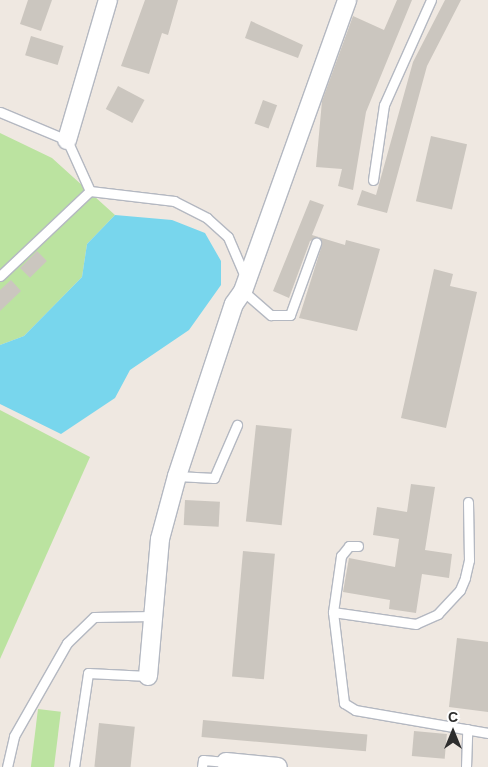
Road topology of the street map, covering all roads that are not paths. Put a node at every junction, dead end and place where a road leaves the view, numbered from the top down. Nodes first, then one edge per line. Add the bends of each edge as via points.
1 (108, 0) edge
2 (347, 0) edge
3 (431, 0) edge
4 (0, 112) edge
5 (67, 140) junction
6 (373, 180) dead end
7 (90, 191) junction
8 (316, 242) dead end
9 (0, 276) edge
10 (245, 286) junction
11 (237, 425) dead end
12 (177, 476) junction
13 (468, 502) dead end
14 (358, 546) dead end
15 (333, 612) junction
16 (153, 616) junction
17 (148, 676) joint
18 (467, 729) junction
19 (488, 733) edge
20 (226, 762) joint
21 (7, 767) edge
22 (74, 767) edge
23 (202, 767) edge
24 (278, 767) edge
25 (466, 767) edge

1 - 5 street
2 - 10 street
3 - 6 lane via 384,105
4 - 5 lane
5 - 7 lane
7 - 9 lane
7 - 10 lane via 174,201 207,218 228,237
8 - 10 lane via 290,315 271,315
10 - 12 street via 234,304
11 - 12 lane via 214,478
12 - 16 street via 160,539
13 - 15 lane via 469,560 465,578 460,590 438,614 416,624
14 - 15 lane via 348,546 341,556
15 - 18 lane via 344,703 355,710
16 - 17 street
16 - 21 lane via 94,618 67,643 14,736
17 - 22 lane via 88,673
18 - 19 lane
18 - 25 lane
20 - 23 lane via 203,760
20 - 24 street

